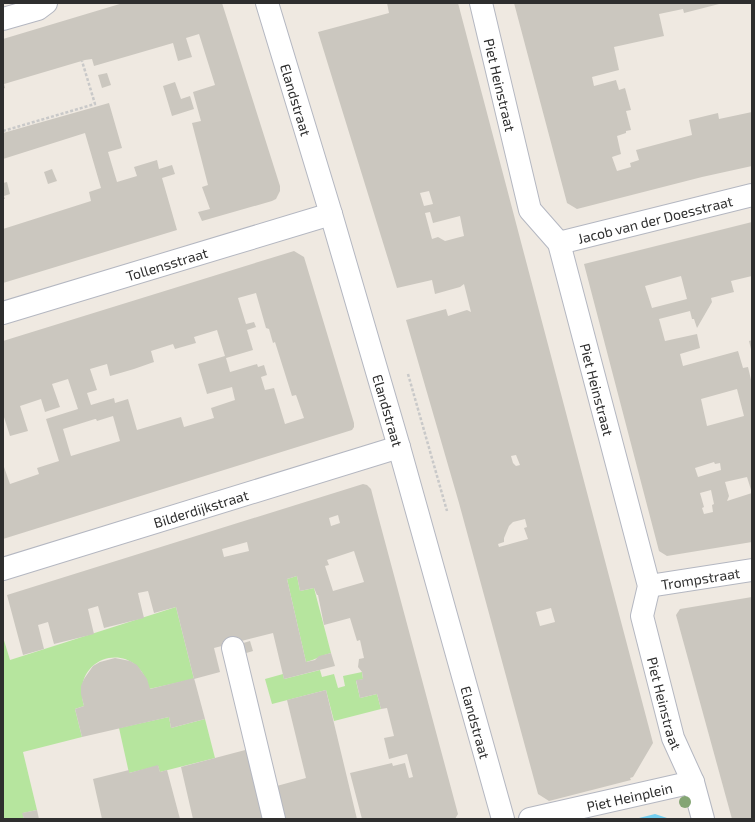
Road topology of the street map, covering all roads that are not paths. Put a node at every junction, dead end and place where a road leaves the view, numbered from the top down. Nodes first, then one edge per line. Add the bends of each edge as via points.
1 (46, 3) edge
2 (267, 3) edge
3 (481, 3) edge
4 (3, 19) edge
5 (752, 195) edge
6 (331, 214) junction
7 (559, 243) junction
8 (3, 313) edge
9 (399, 447) junction
10 (3, 569) edge
11 (752, 570) edge
12 (648, 586) junction
13 (233, 648) dead end
14 (693, 782) junction
15 (274, 819) edge
16 (503, 819) edge
17 (530, 819) edge
18 (703, 819) edge

1 - 4 street via 38,9
2 - 6 street, Elandstraat
3 - 7 street, Piet Heinstraat via 530,210
5 - 7 street, Jacob van der Doesstraat
6 - 8 street, Tollensstraat
6 - 9 street, Elandstraat
7 - 12 street, Piet Heinstraat
9 - 10 street, Bilderdijkstraat
9 - 16 street, Elandstraat
11 - 12 street, Trompstraat
12 - 14 street, Piet Heinstraat via 642,616 673,738
13 - 15 street
14 - 17 street, Piet Heinplein
14 - 18 street, Piet Heinplein

